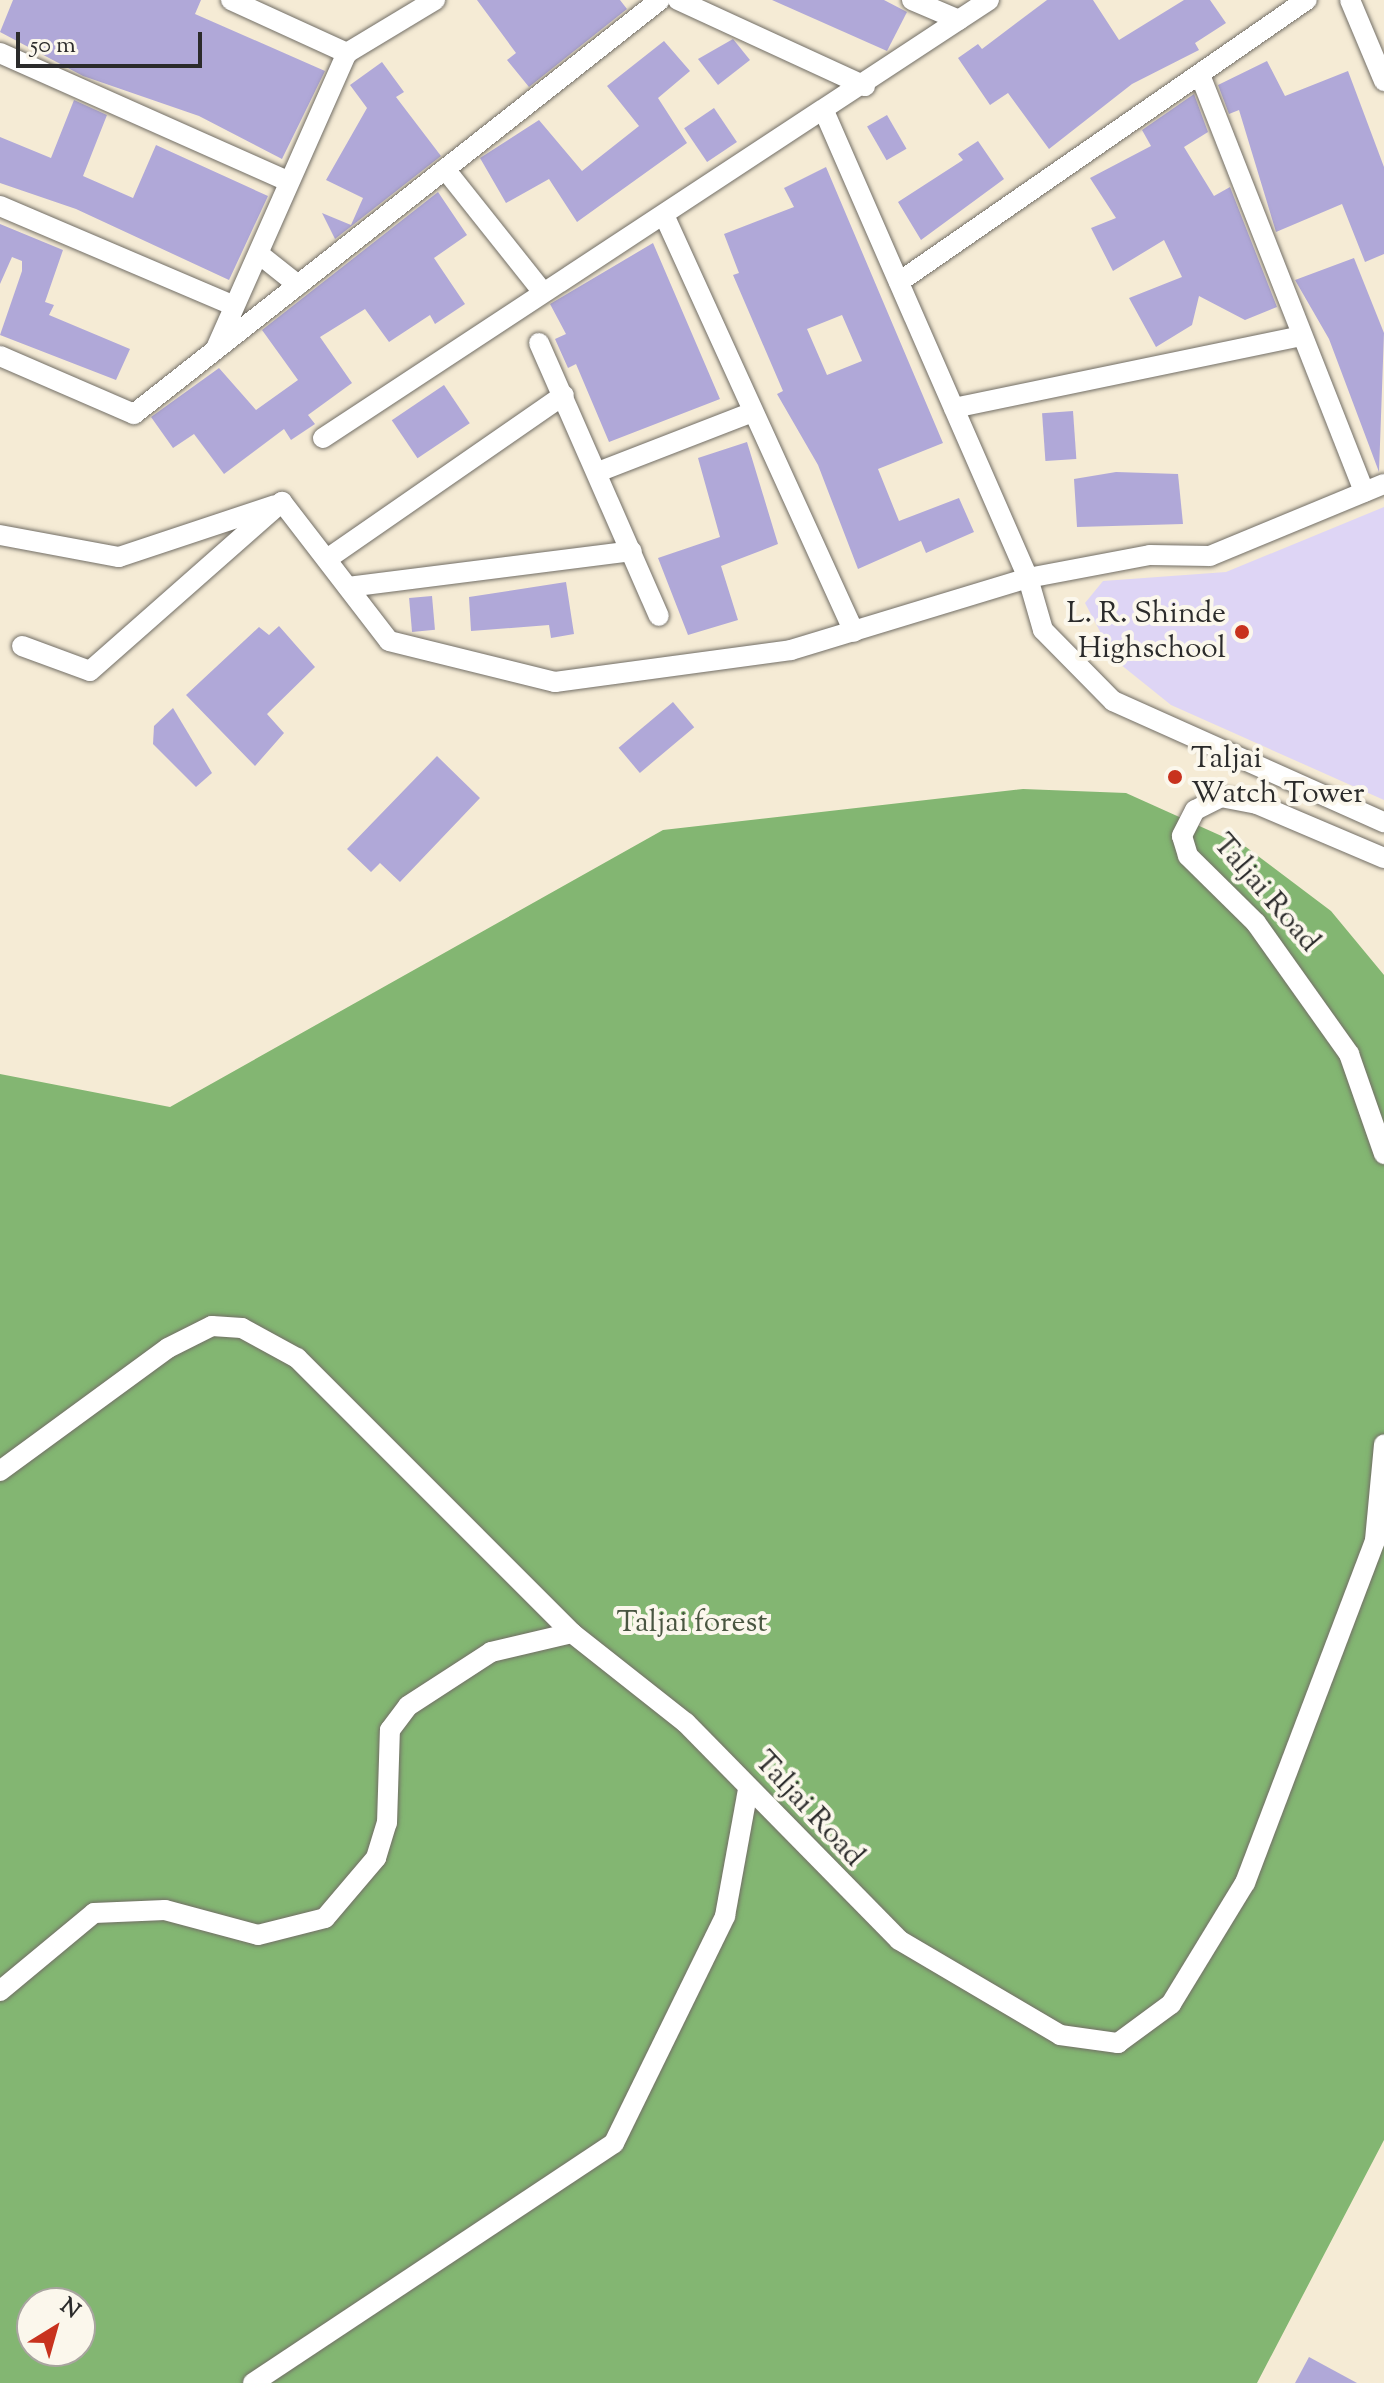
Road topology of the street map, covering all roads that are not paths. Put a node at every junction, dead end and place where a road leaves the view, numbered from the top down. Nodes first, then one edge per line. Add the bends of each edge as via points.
1 (231, 0) edge
2 (435, 0) edge
3 (660, 0) edge
4 (678, 0) edge
5 (912, 0) edge
6 (989, 0) edge
7 (1307, 0) edge
8 (1350, 0) edge
9 (959, 20) junction
10 (0, 53) edge
11 (347, 53) junction
12 (1200, 75) junction
13 (1384, 81) edge
14 (865, 86) junction
15 (824, 111) junction
16 (445, 169) junction
17 (288, 181) junction
18 (0, 206) edge
19 (664, 215) junction
20 (259, 254) junction
21 (899, 282) junction
22 (298, 285) junction
23 (542, 291) junction
24 (234, 306) junction
25 (1298, 337) junction
26 (539, 343) dead end
27 (216, 350) junction
28 (0, 356) edge
29 (564, 395) junction
30 (954, 408) junction
31 (753, 412) junction
32 (323, 438) dead end
33 (598, 472) junction
34 (1384, 484) edge
35 (1364, 492) junction
36 (282, 502) junction
37 (0, 535) edge
38 (632, 551) junction
39 (327, 559) junction
40 (1028, 578) junction
41 (348, 587) junction
42 (659, 616) dead end
43 (854, 632) junction
44 (22, 646) dead end
45 (1384, 822) edge
46 (1384, 858) edge
47 (1384, 1154) edge
48 (1384, 1444) edge
49 (0, 1471) edge
50 (572, 1633) junction
51 (748, 1790) junction
52 (0, 1991) edge
53 (253, 2383) edge

1 - 11 street
2 - 11 street
3 - 16 street
4 - 14 street
5 - 9 street
6 - 9 street
7 - 12 street
8 - 13 street
9 - 14 street
10 - 17 street
11 - 17 street
12 - 21 street
12 - 25 street
14 - 15 street
15 - 19 street
15 - 21 street
16 - 22 street
16 - 23 street
17 - 20 street
18 - 24 street
19 - 23 street
19 - 31 street
20 - 22 street
20 - 24 street
21 - 30 street
22 - 27 street
23 - 32 street
24 - 27 street
25 - 30 street
25 - 35 street
26 - 29 street
27 - 28 street via 134,414
29 - 33 street
29 - 39 street
30 - 40 street
31 - 33 street
31 - 43 street
33 - 38 street
34 - 35 street
35 - 40 street via 1210,556 1150,555
36 - 37 street via 119,557
36 - 39 street
36 - 44 street via 90,671
38 - 41 street
38 - 42 street
39 - 41 street
40 - 43 street
40 - 45 street via 1043,630 1113,701
41 - 43 street via 389,641 555,682 791,650
46 - 47 street, Taljai Road via 1257,804 1221,797 1195,810 1182,836 1188,856 1256,923 1349,1054
48 - 51 street, Taljai Road via 1375,1540 1245,1883 1171,2004 1143,2031 1118,2043 1089,2043 1018,2014 857,1905
49 - 50 street, Taljai Road via 168,1348 212,1326 242,1328 268,1336 297,1358
50 - 51 street, Taljai Road via 686,1723
50 - 52 street via 491,1652 408,1706 390,1730 387,1823 376,1858 325,1918 258,1935 165,1910 94,1913
51 - 53 street via 725,1916 614,2143

